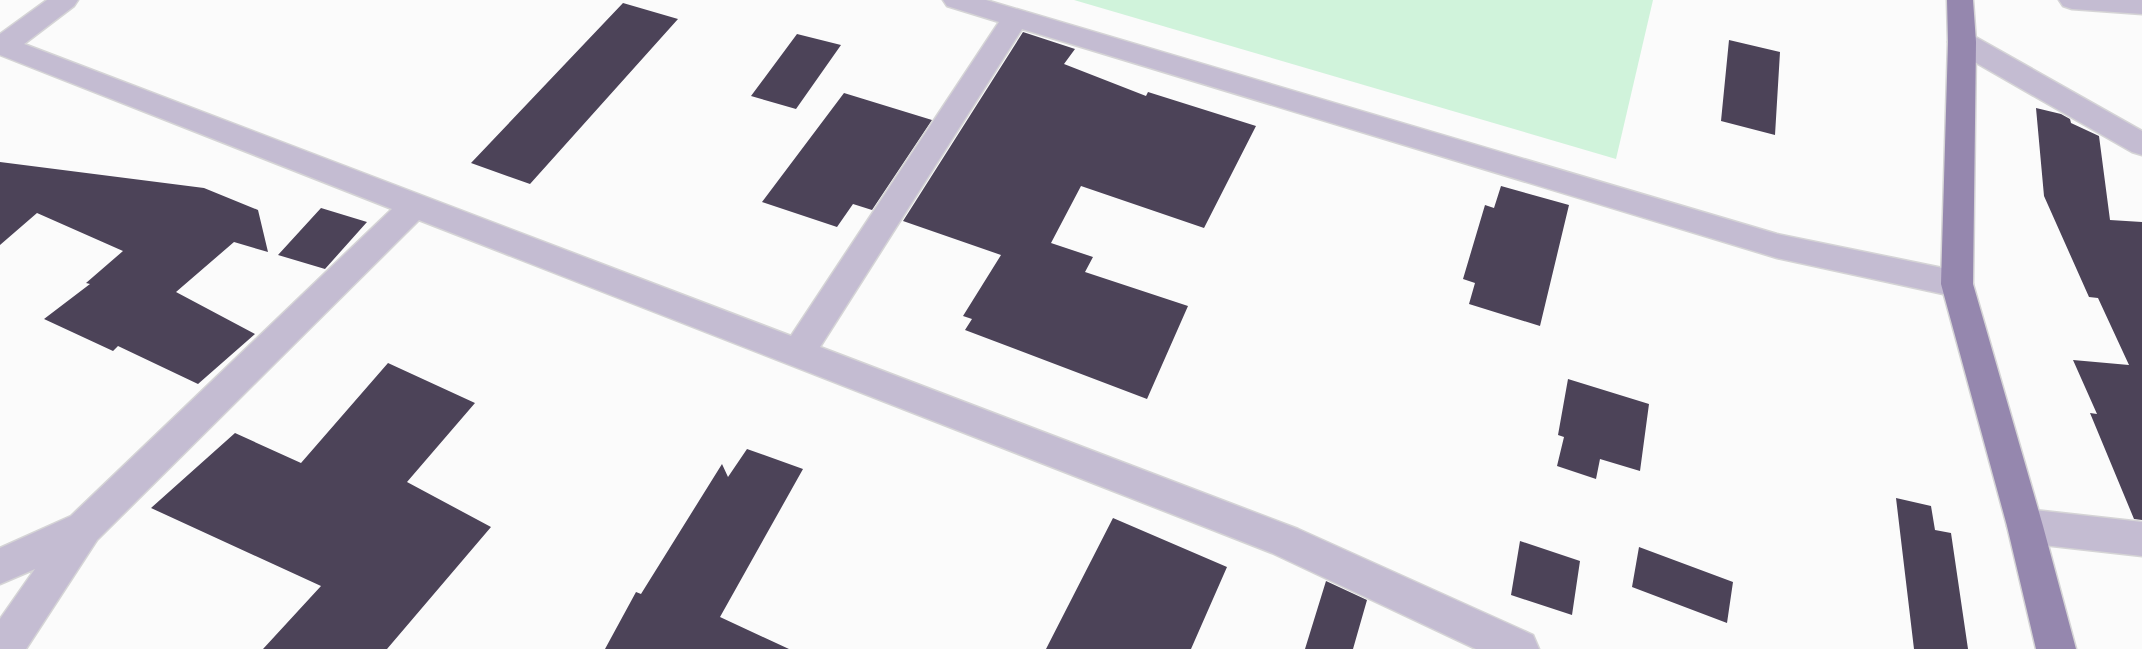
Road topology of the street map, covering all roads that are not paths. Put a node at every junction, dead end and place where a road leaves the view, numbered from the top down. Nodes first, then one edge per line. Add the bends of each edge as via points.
1 (65, 0) edge
2 (956, 0) edge
3 (1960, 0) edge
4 (2072, 0) edge
5 (2142, 5) edge
6 (1015, 19) junction
7 (1962, 42) junction
8 (1, 45) edge
9 (2142, 144) edge
10 (415, 205) junction
11 (1957, 284) junction
12 (798, 353) junction
13 (2025, 525) junction
14 (84, 528) junction
15 (2142, 539) edge
16 (0, 566) edge
17 (3, 649) edge
18 (1519, 649) edge
19 (2056, 649) edge

1 - 8 street
2 - 6 street
3 - 7 main road
4 - 5 street
6 - 11 street via 1777,246
6 - 12 street
7 - 9 street
7 - 11 main road
8 - 10 street
10 - 12 street
10 - 14 street
11 - 13 main road
12 - 18 street via 1285,541
13 - 15 street
13 - 19 main road
14 - 16 street
14 - 17 street

